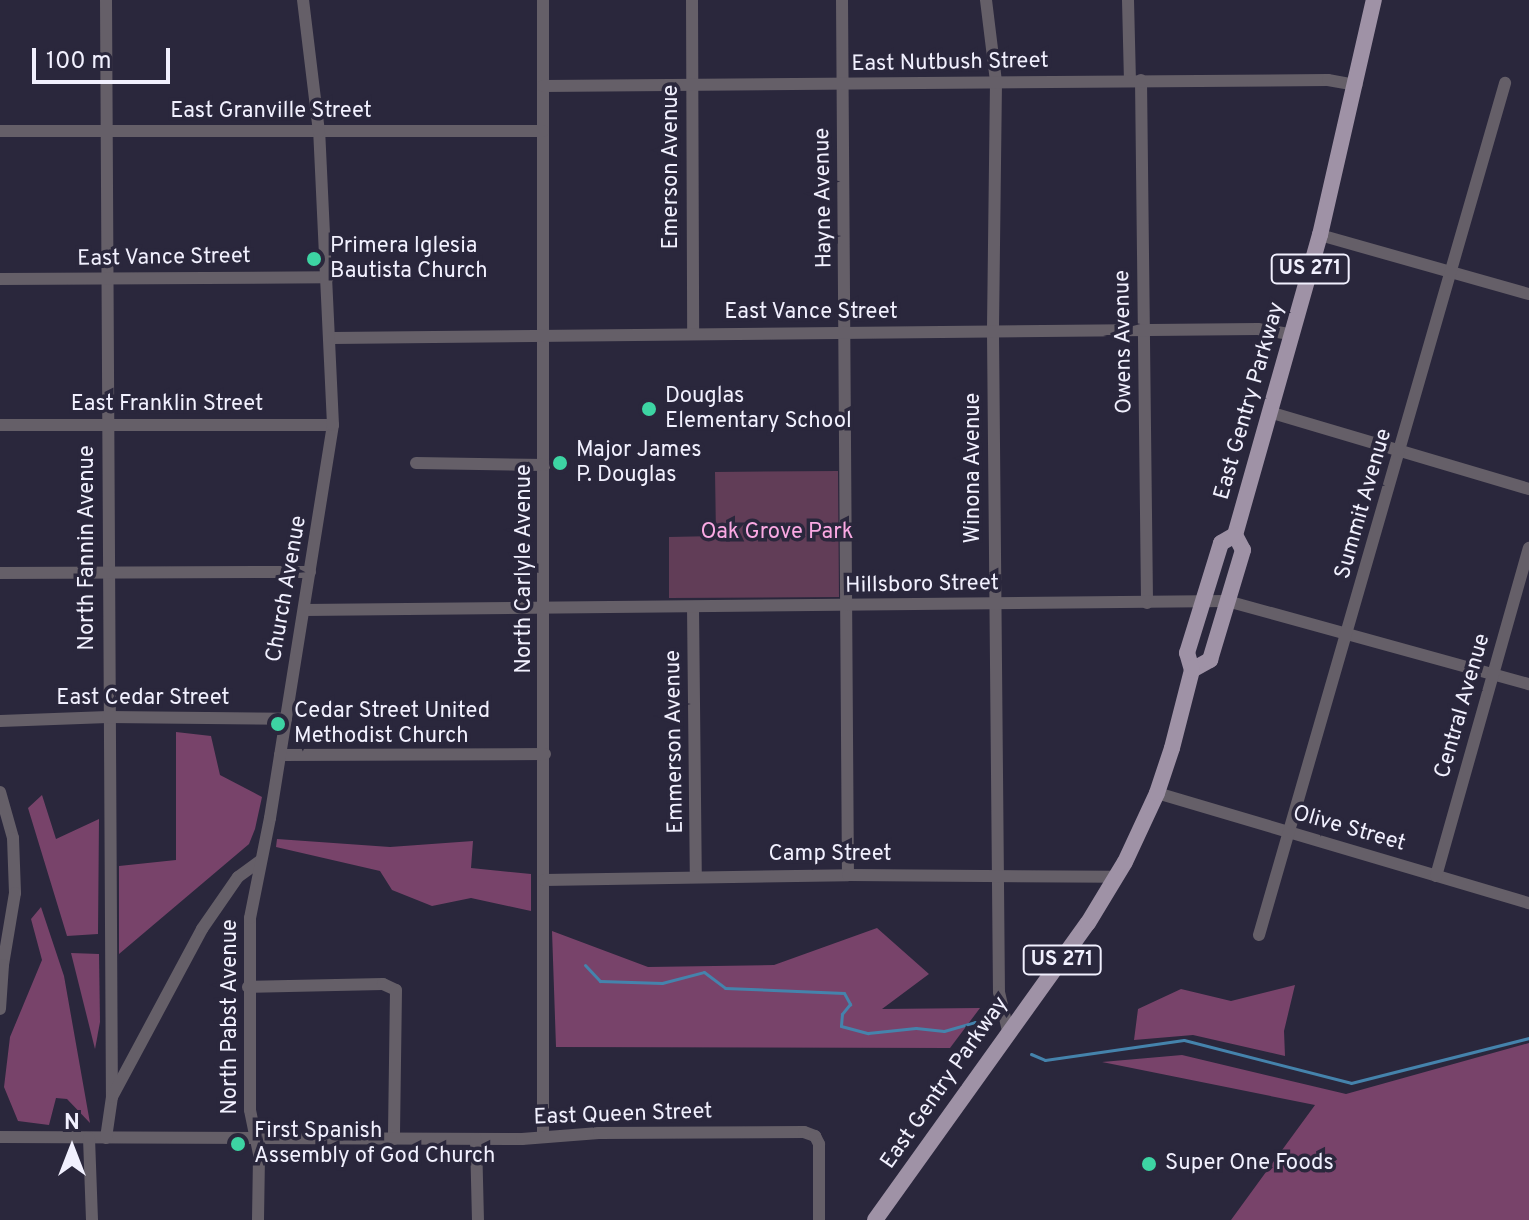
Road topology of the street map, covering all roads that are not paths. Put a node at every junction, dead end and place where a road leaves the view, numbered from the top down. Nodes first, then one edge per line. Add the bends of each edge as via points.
1 (106, 0) edge
2 (303, 0) edge
3 (543, 0) edge
4 (692, 0) edge
5 (842, 0) edge
6 (986, 0) edge
7 (1128, 0) edge
8 (1374, 0) edge
9 (1136, 80) junction
10 (996, 82) junction
11 (1505, 83) dead end
12 (842, 84) junction
13 (692, 85) junction
14 (1357, 85) junction
15 (543, 86) junction
16 (0, 131) edge
17 (543, 131) junction
18 (105, 132) junction
19 (319, 132) junction
20 (1320, 235) junction
21 (1450, 271) junction
22 (328, 277) junction
23 (0, 279) edge
24 (106, 279) junction
25 (1529, 294) edge
26 (1144, 330) junction
27 (845, 332) junction
28 (993, 333) junction
29 (693, 334) junction
30 (1291, 334) junction
31 (544, 337) junction
32 (332, 338) junction
33 (1269, 412) junction
34 (108, 424) junction
35 (0, 425) edge
36 (333, 425) junction
37 (1400, 452) junction
38 (416, 463) dead end
39 (545, 465) junction
40 (1529, 489) edge
41 (1235, 535) junction
42 (1529, 548) edge
43 (109, 572) junction
44 (310, 572) junction
45 (0, 573) edge
46 (1227, 601) junction
47 (1147, 603) junction
48 (1202, 603) junction
49 (995, 604) junction
50 (846, 606) junction
51 (693, 607) junction
52 (544, 608) junction
53 (304, 610) junction
54 (1348, 633) junction
55 (1192, 670) junction
56 (1492, 673) junction
57 (1529, 684) edge
58 (108, 717) junction
59 (286, 719) junction
60 (0, 721) edge
61 (545, 754) junction
62 (280, 755) junction
63 (1157, 793) junction
64 (0, 794) edge
65 (1290, 834) junction
66 (260, 861) junction
67 (848, 875) junction
68 (696, 876) junction
69 (997, 876) junction
70 (1436, 876) junction
71 (1116, 877) junction
72 (544, 880) junction
73 (1529, 903) edge
74 (1259, 935) dead end
75 (1, 965) edge
76 (248, 987) junction
77 (0, 1009) edge
78 (1008, 1031) junction
79 (112, 1097) junction
80 (0, 1137) edge
81 (543, 1137) junction
82 (89, 1138) junction
83 (106, 1138) junction
84 (253, 1138) junction
85 (394, 1139) junction
86 (476, 1139) junction
87 (92, 1220) edge
88 (258, 1220) edge
89 (478, 1220) edge
90 (819, 1220) edge
91 (875, 1220) edge

1 - 18 street, North Fannin Avenue
2 - 19 street, Church Avenue
3 - 15 street, North Carlyle Avenue
4 - 13 street, Emerson Avenue
5 - 12 street, Hayne Avenue
6 - 10 street, Winona Avenue
7 - 9 street, Owens Avenue
8 - 14 main road, East Gentry Parkway / US 271
9 - 10 street, East Nutbush Street
9 - 14 street, East Nutbush Street via 1328,80
9 - 26 street, Owens Avenue
10 - 12 street, East Nutbush Street
10 - 28 street, Winona Avenue
11 - 21 street, Summit Avenue
12 - 13 street, East Nutbush Street
12 - 27 street, Hayne Avenue
13 - 15 street, East Nutbush Street
13 - 29 street, Emerson Avenue
14 - 20 main road, East Gentry Parkway / US 271
15 - 17 street, North Carlyle Avenue
16 - 18 street, East Granville Street
17 - 19 street, East Granville Street
17 - 31 street, North Carlyle Avenue
18 - 19 street, East Granville Street
18 - 24 street, North Fannin Avenue
19 - 22 street, Church Avenue
20 - 21 street
20 - 30 main road, East Gentry Parkway / US 271
21 - 25 street
21 - 37 street, Summit Avenue
22 - 24 street, East Vance Street
22 - 32 street, Church Avenue
23 - 24 street, East Vance Street
24 - 34 street, North Fannin Avenue
26 - 28 street, East Vance Street
26 - 30 street, East Vance Street via 1258,329
26 - 47 street, Owens Avenue
27 - 28 street, East Vance Street
27 - 29 street, East Vance Street
27 - 50 street, Hayne Avenue
28 - 49 street, Winona Avenue
29 - 31 street, East Vance Street
30 - 33 main road, East Gentry Parkway / US 271
31 - 32 street, East Vance Street
31 - 39 street, North Carlyle Avenue
32 - 36 street, Church Avenue
33 - 37 street
33 - 41 main road, East Gentry Parkway / US 271
34 - 35 street, East Franklin Street
34 - 36 street, East Franklin Street
34 - 43 street, North Fannin Avenue
36 - 44 street, Church Avenue
37 - 40 street
37 - 54 street, Summit Avenue
38 - 39 street
39 - 52 street, North Carlyle Avenue
41 - 46 main road, East Gentry Parkway / US 271 via 1243,550
41 - 48 main road, East Gentry Parkway / US 271 via 1221,543
42 - 56 street, Central Avenue
43 - 44 street
43 - 45 street
43 - 58 street, North Fannin Avenue
44 - 53 street, Church Avenue
46 - 48 street, Hillsboro Street
46 - 54 street, Hillsboro Street
46 - 55 main road, East Gentry Parkway / US 271 via 1210,660
47 - 48 street, Hillsboro Street
47 - 49 street, Hillsboro Street
48 - 55 main road, East Gentry Parkway / US 271 via 1187,653
49 - 50 street, Hillsboro Street
49 - 69 street, Winona Avenue
50 - 51 street, Hillsboro Street
50 - 67 street, Hayne Avenue
51 - 52 street, Hillsboro Street
51 - 68 street, Emmerson Avenue
52 - 53 street, Hillsboro Street
52 - 61 street, North Carlyle Avenue
53 - 59 street, Church Avenue
54 - 56 street, Hillsboro Street
54 - 65 street, Summit Avenue
55 - 63 main road, East Gentry Parkway / US 271
56 - 57 street, Hillsboro Street
56 - 70 street, Central Avenue
58 - 59 street, East Cedar Street
58 - 60 street, East Cedar Street
58 - 79 street, North Fannin Avenue
59 - 62 street, Church Avenue
61 - 62 street
61 - 72 street, North Carlyle Avenue
62 - 66 street, Church Avenue
63 - 65 street, Olive Street
63 - 71 main road, East Gentry Parkway / US 271
64 - 75 street via 13,838 15,893
65 - 70 street, Olive Street
65 - 74 street, Summit Avenue
66 - 76 street, North Pabst Avenue via 251,905
66 - 79 street via 238,877 202,929
67 - 68 street, Camp Street
67 - 69 street, Camp Street
68 - 72 street, Camp Street
69 - 71 street, Camp Street
69 - 78 street, Winona Avenue via 999,992
70 - 73 street, Olive Street
71 - 78 main road, East Gentry Parkway / US 271
72 - 81 street, North Carlyle Avenue
75 - 77 street
76 - 84 street, North Pabst Avenue
76 - 85 street via 383,984 396,990
78 - 91 main road, East Gentry Parkway / US 271
79 - 83 street
80 - 82 street, East Queen Street
81 - 86 street, East Queen Street
81 - 90 street, East Queen Street via 804,1132 819,1144
82 - 83 street, East Queen Street
82 - 87 street
83 - 84 street, East Queen Street
84 - 85 street, East Queen Street
84 - 88 street, North Pabst Avenue via 259,1154
85 - 86 street, East Queen Street
86 - 89 street

